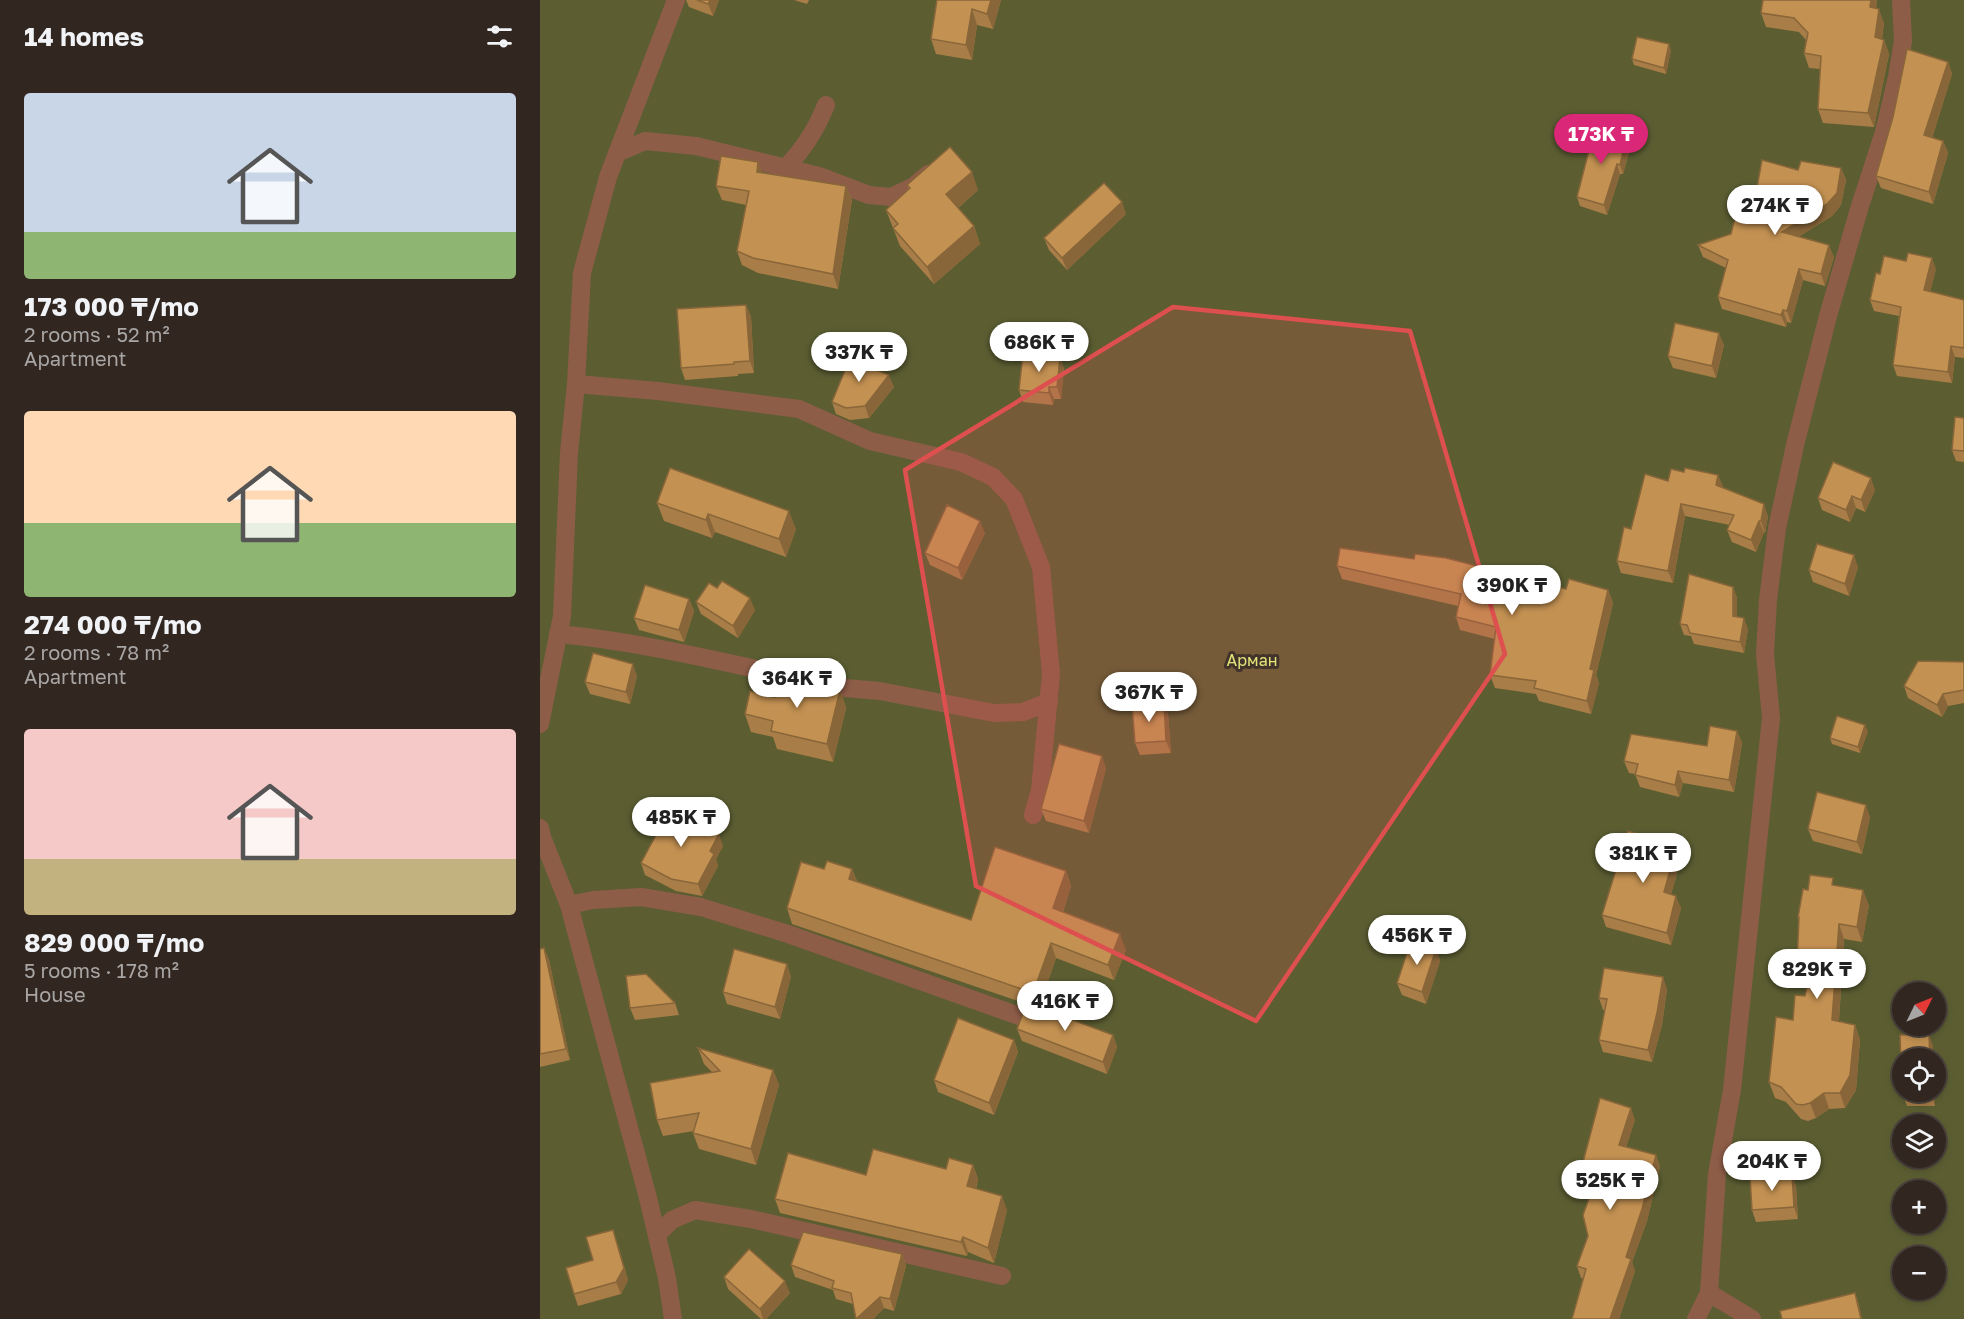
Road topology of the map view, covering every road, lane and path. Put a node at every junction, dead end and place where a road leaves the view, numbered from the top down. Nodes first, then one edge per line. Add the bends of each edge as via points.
1 (676, 0) edge
2 (1901, 0) edge
3 (826, 105) dead end
4 (617, 153) junction
5 (938, 164) edge
6 (786, 167) junction
7 (576, 384) junction
8 (558, 634) junction
9 (1049, 702) junction
10 (540, 724) edge
11 (1033, 815) dead end
12 (540, 828) edge
13 (569, 905) junction
14 (1019, 1016) edge
15 (657, 1235) junction
16 (1002, 1276) dead end
17 (1709, 1293) junction
18 (673, 1319) edge
19 (1696, 1319) edge
20 (1752, 1319) edge

1 - 4 street
2 - 17 street via 1903,41 1897,77 1828,316 1777,528 1765,654 1771,718 1732,1090 1717,1174
3 - 6 street via 817,127
4 - 6 street via 645,141 696,146
4 - 7 street via 582,273
5 - 6 street via 914,186 891,197 869,195
7 - 8 street
7 - 9 street via 799,409 870,441 962,462 993,477 1014,499 1041,567 1051,674
8 - 9 street via 643,645 846,688 994,713 1023,712
8 - 10 street
9 - 11 street via 1040,790
12 - 13 street
13 - 14 street via 641,897 701,908 788,934
13 - 15 street
15 - 16 street via 672,1220 695,1210 752,1219
15 - 18 street
17 - 19 street
17 - 20 street

